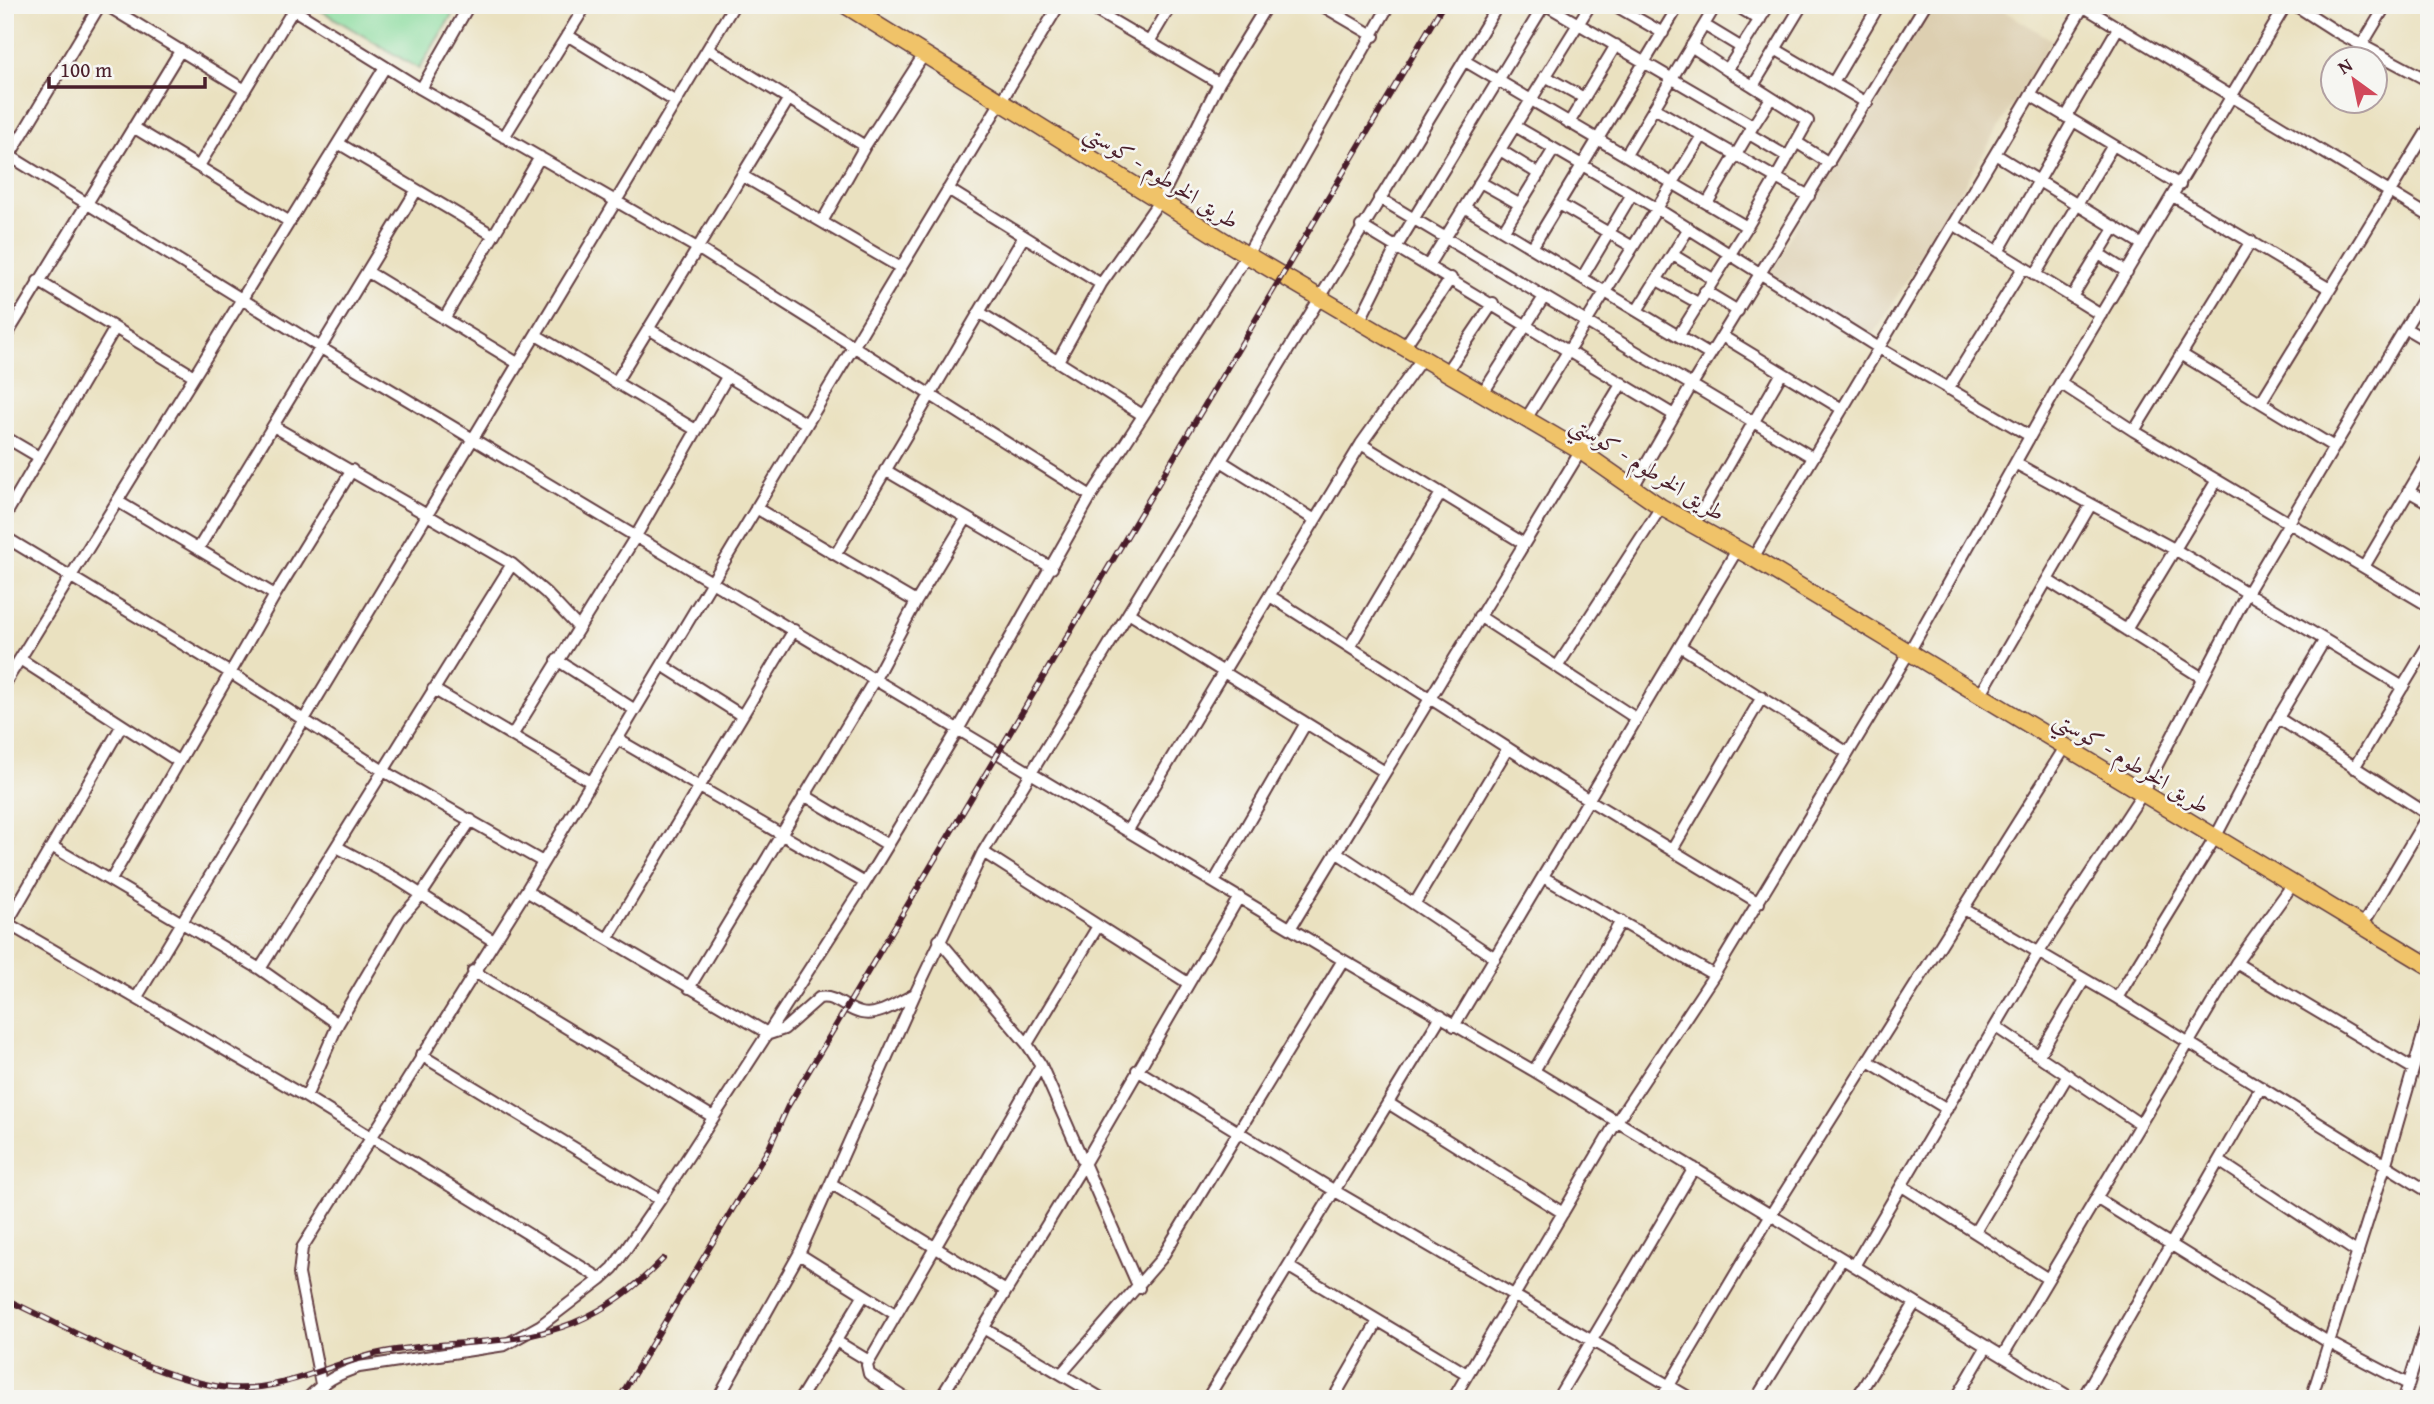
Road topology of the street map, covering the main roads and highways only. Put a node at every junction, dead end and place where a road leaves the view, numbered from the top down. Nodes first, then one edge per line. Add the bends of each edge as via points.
1 (845, 5) edge
2 (2429, 966) edge

1 - 2 highway, طريق الخرطوم - كوستي via 1247,255 1582,452 1661,507

